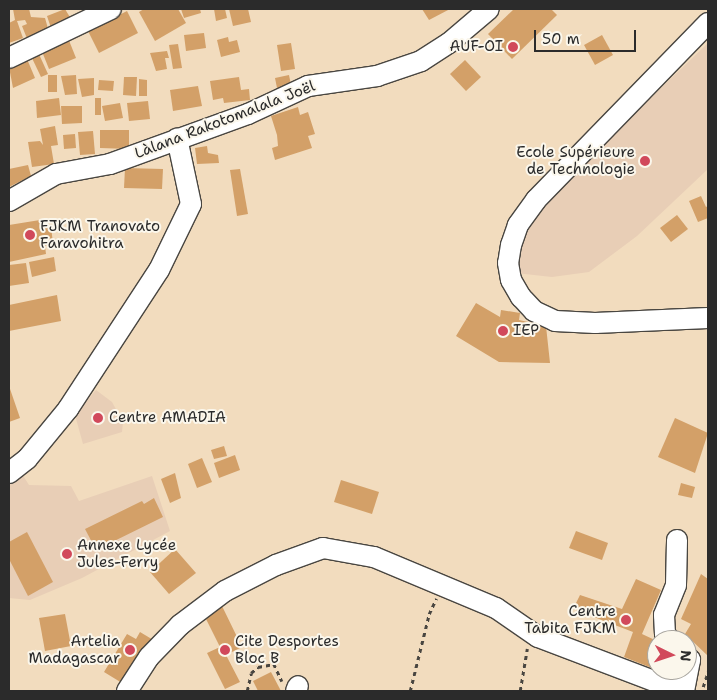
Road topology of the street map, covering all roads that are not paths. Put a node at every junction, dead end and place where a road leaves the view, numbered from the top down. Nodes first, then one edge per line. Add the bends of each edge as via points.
1 (111, 9) edge
2 (489, 9) edge
3 (708, 23) edge
4 (9, 58) edge
5 (177, 138) junction
6 (9, 201) edge
7 (708, 318) edge
8 (9, 473) edge
9 (677, 540) dead end
10 (665, 630) edge
11 (127, 691) edge
12 (680, 691) edge

1 - 4 street
2 - 5 street, Làlana Rakotomalala Joël via 450,43 421,61 377,76 308,86 248,114
3 - 7 street via 536,200 518,225 510,244 508,263 511,280 521,297 534,311 555,321 595,323
5 - 6 street, Làlana Rakotomalala Joël via 110,164 56,174
5 - 8 street via 191,204 159,270 68,409 27,459
9 - 10 street via 676,585 664,615
11 - 12 street via 149,658 180,625 225,591 276,565 324,548 374,557 496,608 538,637

